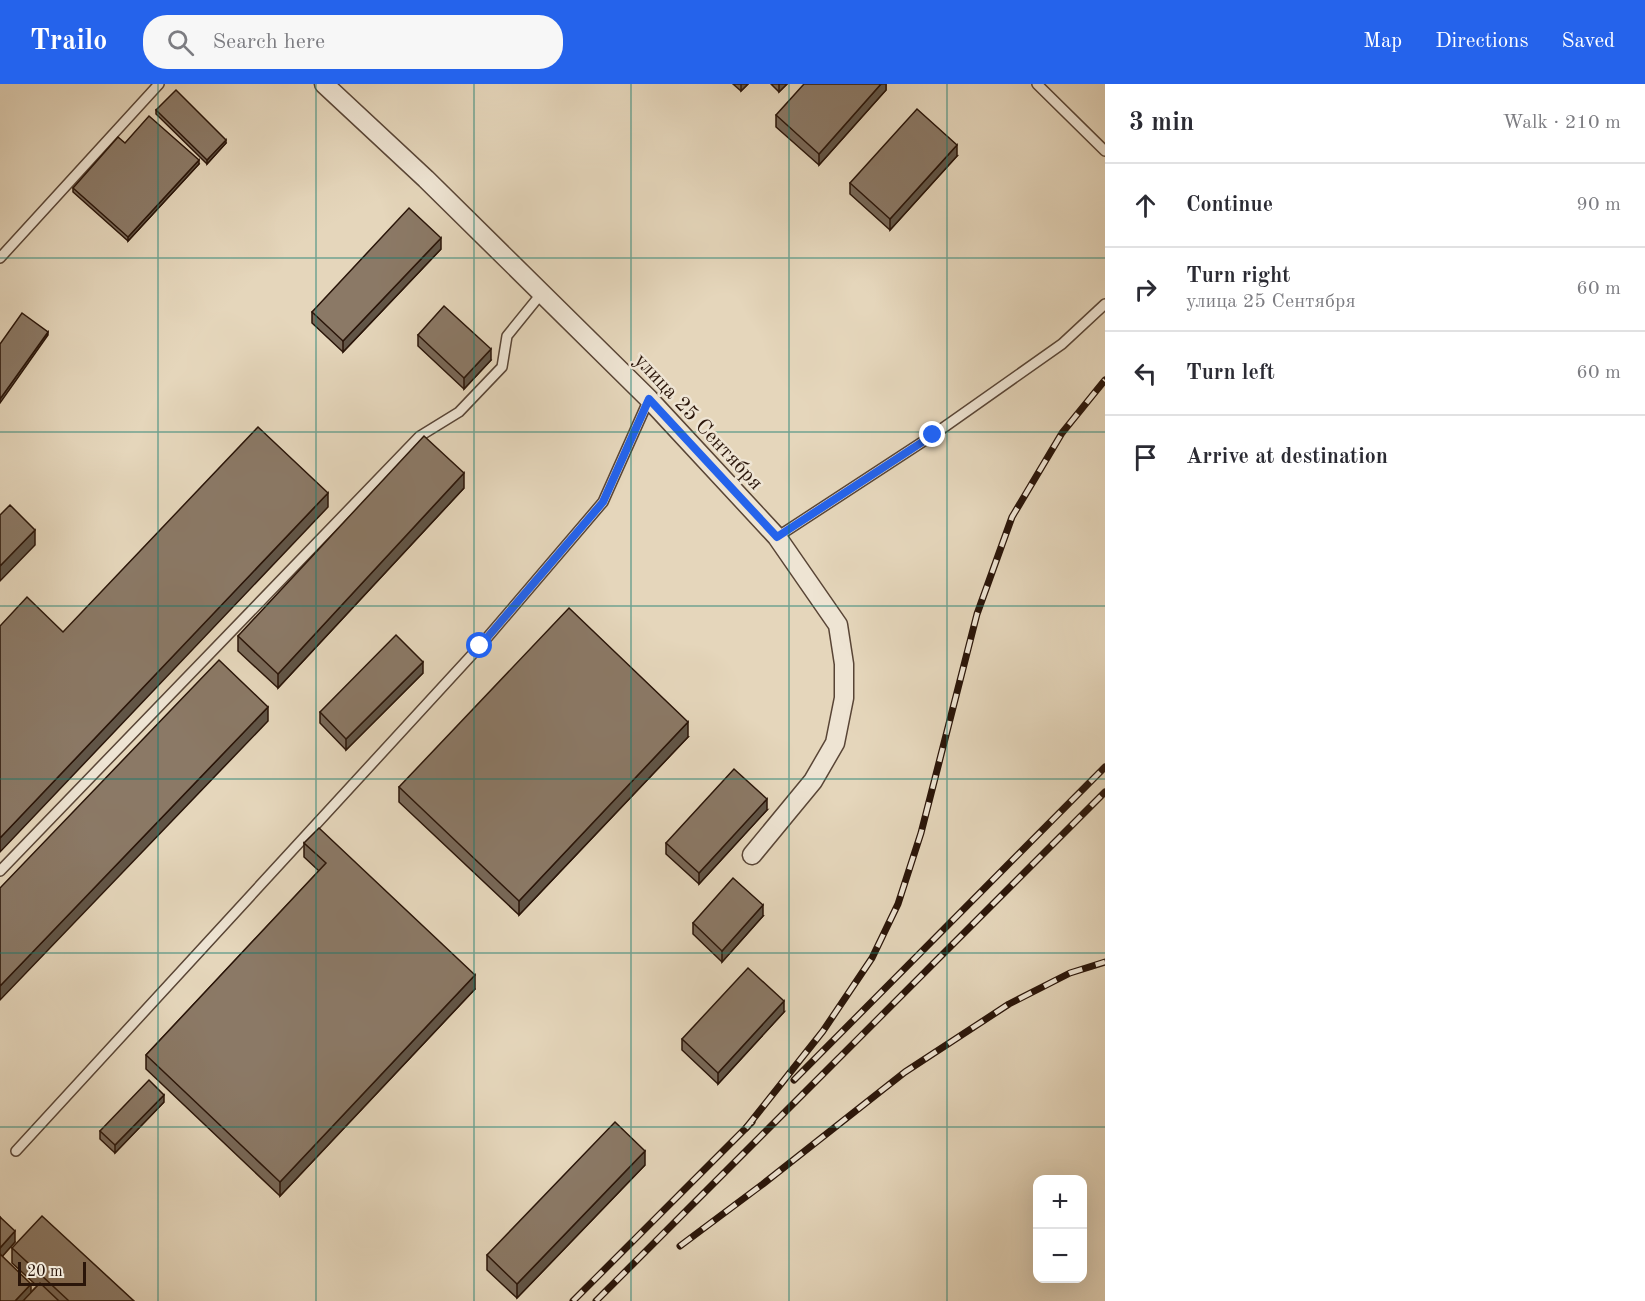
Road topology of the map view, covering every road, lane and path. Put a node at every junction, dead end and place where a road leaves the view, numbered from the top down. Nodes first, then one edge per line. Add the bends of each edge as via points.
1 (159, 84) edge
2 (324, 84) edge
3 (1037, 84) edge
4 (1105, 151) edge
5 (0, 258) edge
6 (541, 294) junction
7 (1105, 304) edge
8 (649, 399) junction
9 (777, 537) junction
10 (752, 855) dead end
11 (0, 871) edge
12 (16, 1151) dead end

1 - 5 lane
2 - 6 street, улица 25 Сентября
3 - 4 lane
6 - 8 street, улица 25 Сентября
6 - 11 lane via 507,336 502,367 459,412 420,436
7 - 9 lane via 1062,344 933,435
8 - 9 street, улица 25 Сентября
8 - 12 lane via 603,502 480,646
9 - 10 street, улица 25 Сентября via 838,625 844,698 835,743 813,782

